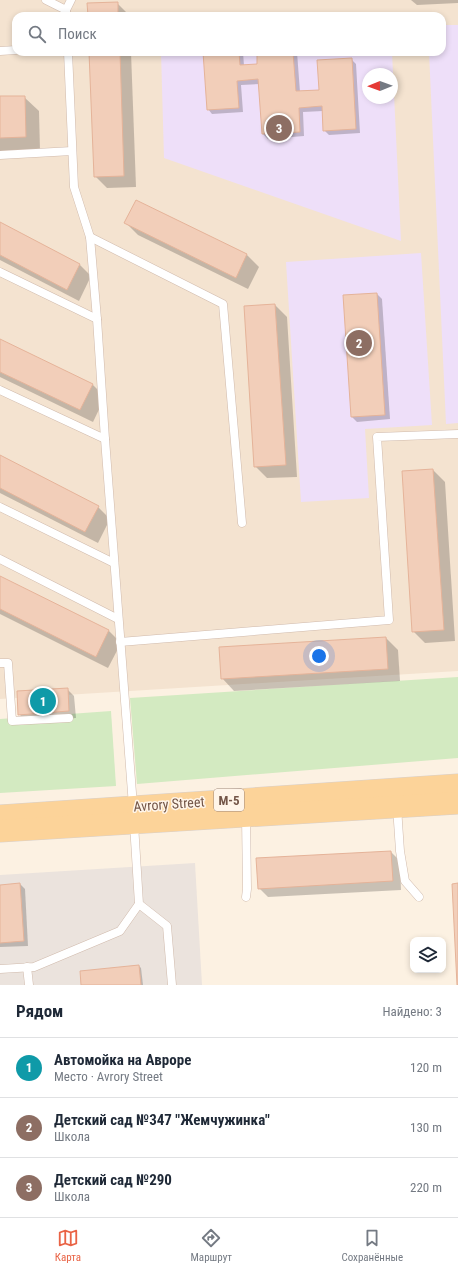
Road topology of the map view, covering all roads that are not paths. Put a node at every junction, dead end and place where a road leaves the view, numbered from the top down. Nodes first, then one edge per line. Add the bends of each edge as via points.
1 (46, 0) edge
2 (71, 0) edge
3 (64, 12) edge
4 (66, 12) edge
5 (12, 50) edge
6 (0, 51) edge
7 (68, 56) edge
8 (72, 150) junction
9 (0, 155) edge
10 (90, 237) junction
11 (0, 272) edge
12 (97, 319) junction
13 (0, 390) edge
14 (458, 434) edge
15 (105, 439) junction
16 (0, 507) edge
17 (242, 523) dead end
18 (0, 559) edge
19 (114, 563) junction
20 (118, 620) junction
21 (120, 642) junction
22 (0, 663) edge
23 (69, 718) dead end
24 (458, 785) edge
25 (458, 803) edge
26 (397, 807) junction
27 (133, 815) junction
28 (0, 816) edge
29 (246, 816) junction
30 (0, 831) edge
31 (246, 897) dead end
32 (419, 897) dead end
33 (139, 904) junction
34 (27, 967) junction
35 (0, 970) edge
36 (28, 985) edge
37 (172, 985) edge

1 - 3 lane
2 - 4 lane
5 - 6 lane
7 - 8 lane
8 - 9 lane
8 - 10 lane via 74,187
10 - 12 lane
10 - 17 lane via 223,304
11 - 12 lane
12 - 15 lane
13 - 15 lane
14 - 21 lane via 377,437 389,620
15 - 19 lane
16 - 19 lane
18 - 20 lane
19 - 20 lane
20 - 21 lane
21 - 27 lane
22 - 23 lane via 8,663 12,721
24 - 27 main road, Avrory Street / М-5
25 - 26 main road, Avrory Street / М-5
26 - 29 main road, Avrory Street / М-5
26 - 32 lane via 405,881
27 - 28 main road, Avrory Street / М-5
27 - 29 main road, Avrory Street / М-5
27 - 30 main road, Avrory Street / М-5
27 - 33 lane
29 - 31 lane
33 - 34 lane via 120,931 34,967
33 - 37 lane via 167,926
34 - 35 lane
34 - 36 lane

